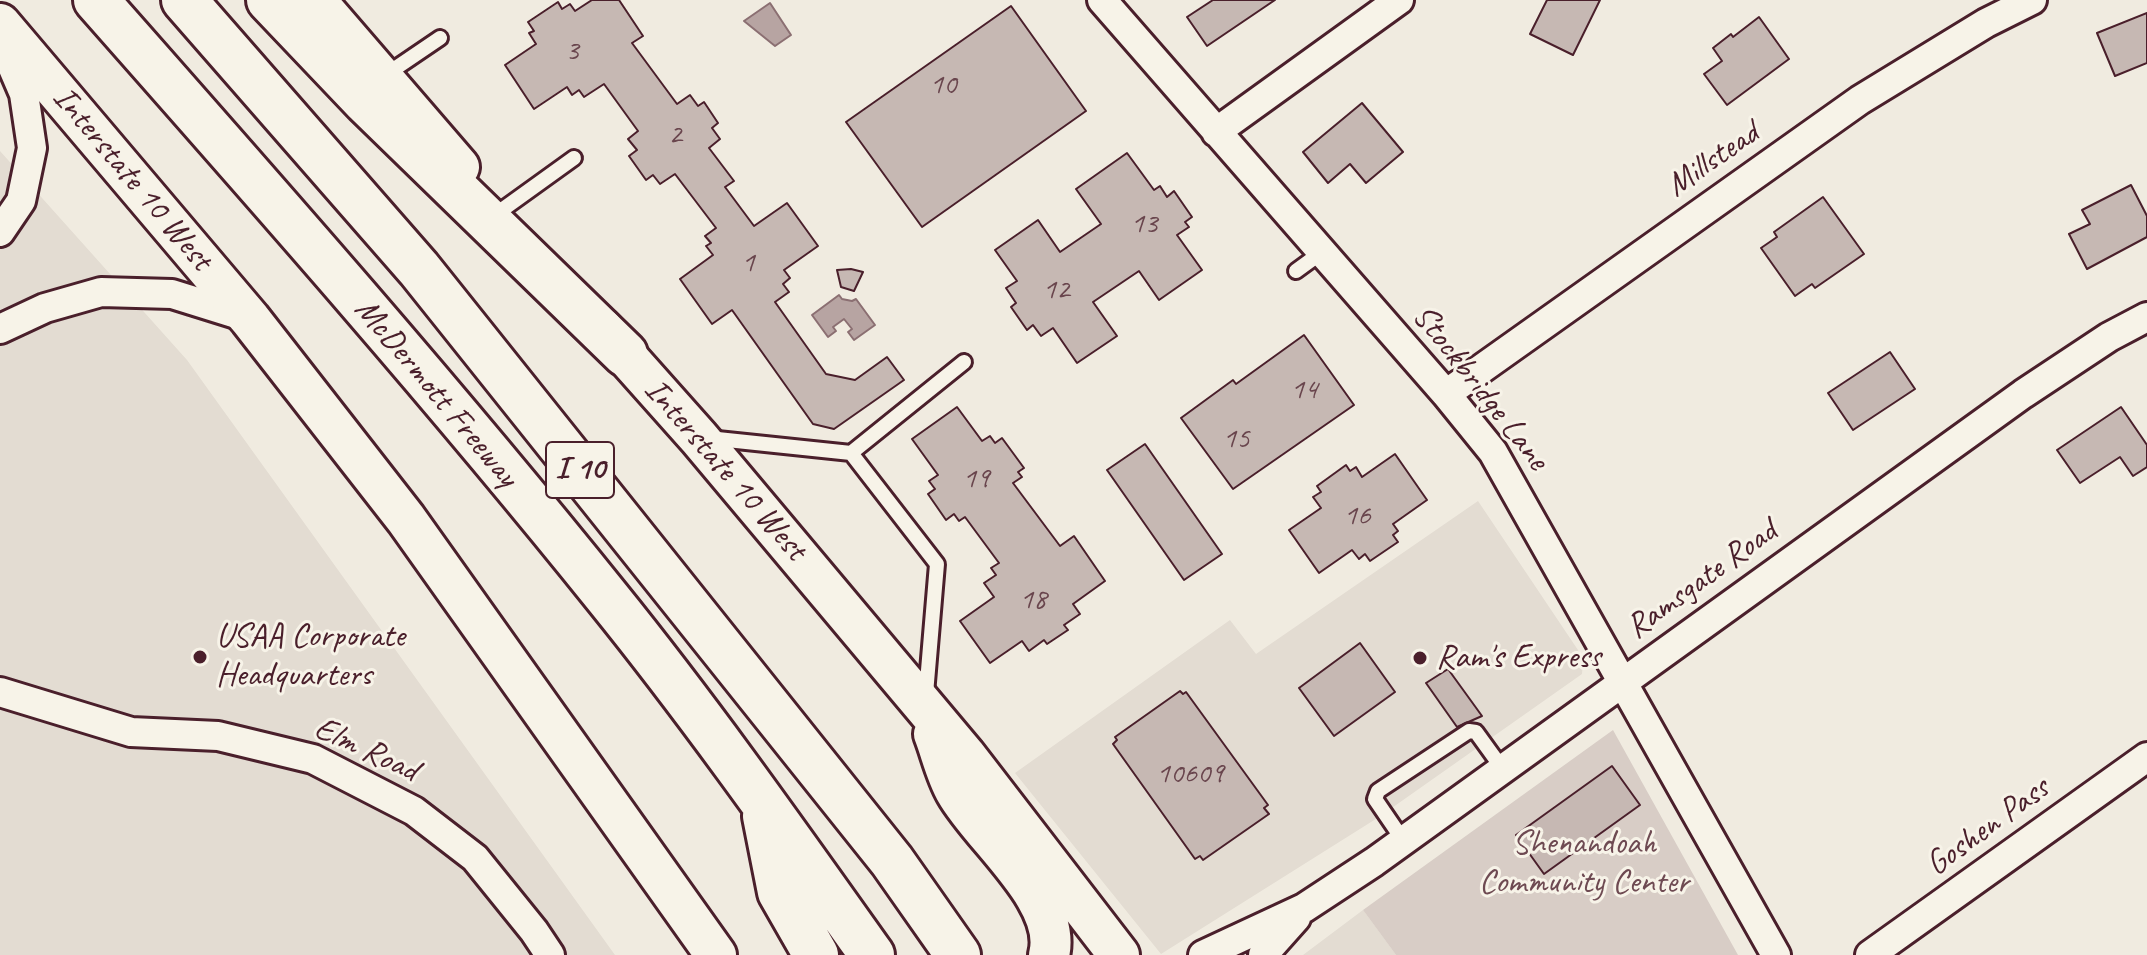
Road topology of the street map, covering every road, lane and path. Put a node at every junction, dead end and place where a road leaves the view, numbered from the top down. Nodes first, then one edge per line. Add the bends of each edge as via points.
1 (96, 0) edge
2 (184, 0) edge
3 (269, 0) edge
4 (315, 0) edge
5 (1102, 0) edge
6 (1399, 0) edge
7 (2032, 0) edge
8 (0, 24) edge
9 (0, 37) edge
10 (440, 38) dead end
11 (381, 78) junction
12 (1216, 132) junction
13 (574, 158) dead end
14 (499, 212) junction
15 (0, 232) edge
16 (1322, 252) junction
17 (1296, 271) dead end
18 (2147, 317) edge
19 (250, 319) junction
20 (0, 329) edge
21 (625, 354) junction
22 (964, 362) dead end
23 (1446, 394) junction
24 (699, 438) junction
25 (851, 453) junction
26 (1621, 682) junction
27 (0, 692) edge
28 (924, 706) junction
29 (2147, 757) edge
30 (1502, 768) junction
31 (762, 802) junction
32 (1403, 840) junction
33 (1304, 908) junction
34 (1118, 950) edge
35 (550, 955) edge
36 (716, 955) edge
37 (816, 955) edge
38 (872, 955) edge
39 (958, 955) edge
40 (1049, 955) edge
41 (1203, 955) edge
42 (1263, 955) edge
43 (1776, 955) edge
44 (1870, 955) edge

1 - 31 highway, McDermott Freeway / I 10 via 608,598
2 - 39 highway, McDermott Freeway / I 10 via 419,269 892,861
3 - 21 highway
4 - 11 main road, Interstate 10 West
5 - 12 street, Stockbridge Lane
6 - 12 street
7 - 23 street, Millstead via 1860,100
8 - 19 main road, Interstate 10 West
9 - 15 street via 24,94 32,148 21,201
10 - 11 lane
11 - 14 main road, Interstate 10 West
12 - 16 street, Stockbridge Lane
13 - 14 lane
14 - 21 main road, Interstate 10 West
16 - 17 lane
16 - 23 street, Stockbridge Lane
18 - 26 street, Ramsgate Road via 2023,394
19 - 20 street via 172,294 101,292 45,308
19 - 36 main road, Interstate 10 West via 415,531
21 - 24 main road, Interstate 10 West
22 - 25 lane
23 - 26 street, Stockbridge Lane via 1493,452
24 - 25 lane
24 - 28 main road, Interstate 10 West
25 - 28 lane via 937,564
26 - 30 street, Ramsgate Road
26 - 43 street, Stockbridge Lane
27 - 35 street, Elm Road via 131,732 218,736 313,759 414,811 475,858
28 - 34 main road, Interstate 10 West
28 - 40 main road via 956,792 1037,898 1053,942
29 - 44 street, Goshen Pass
30 - 32 street, Ramsgate Road
30 - 32 lane via 1473,731 1378,791 1375,799
31 - 37 highway via 780,892
31 - 38 highway, McDermott Freeway / I 10
32 - 33 street, Ramsgate Road
33 - 41 street, Ramsgate Road
33 - 42 street, Ramsgate Road

